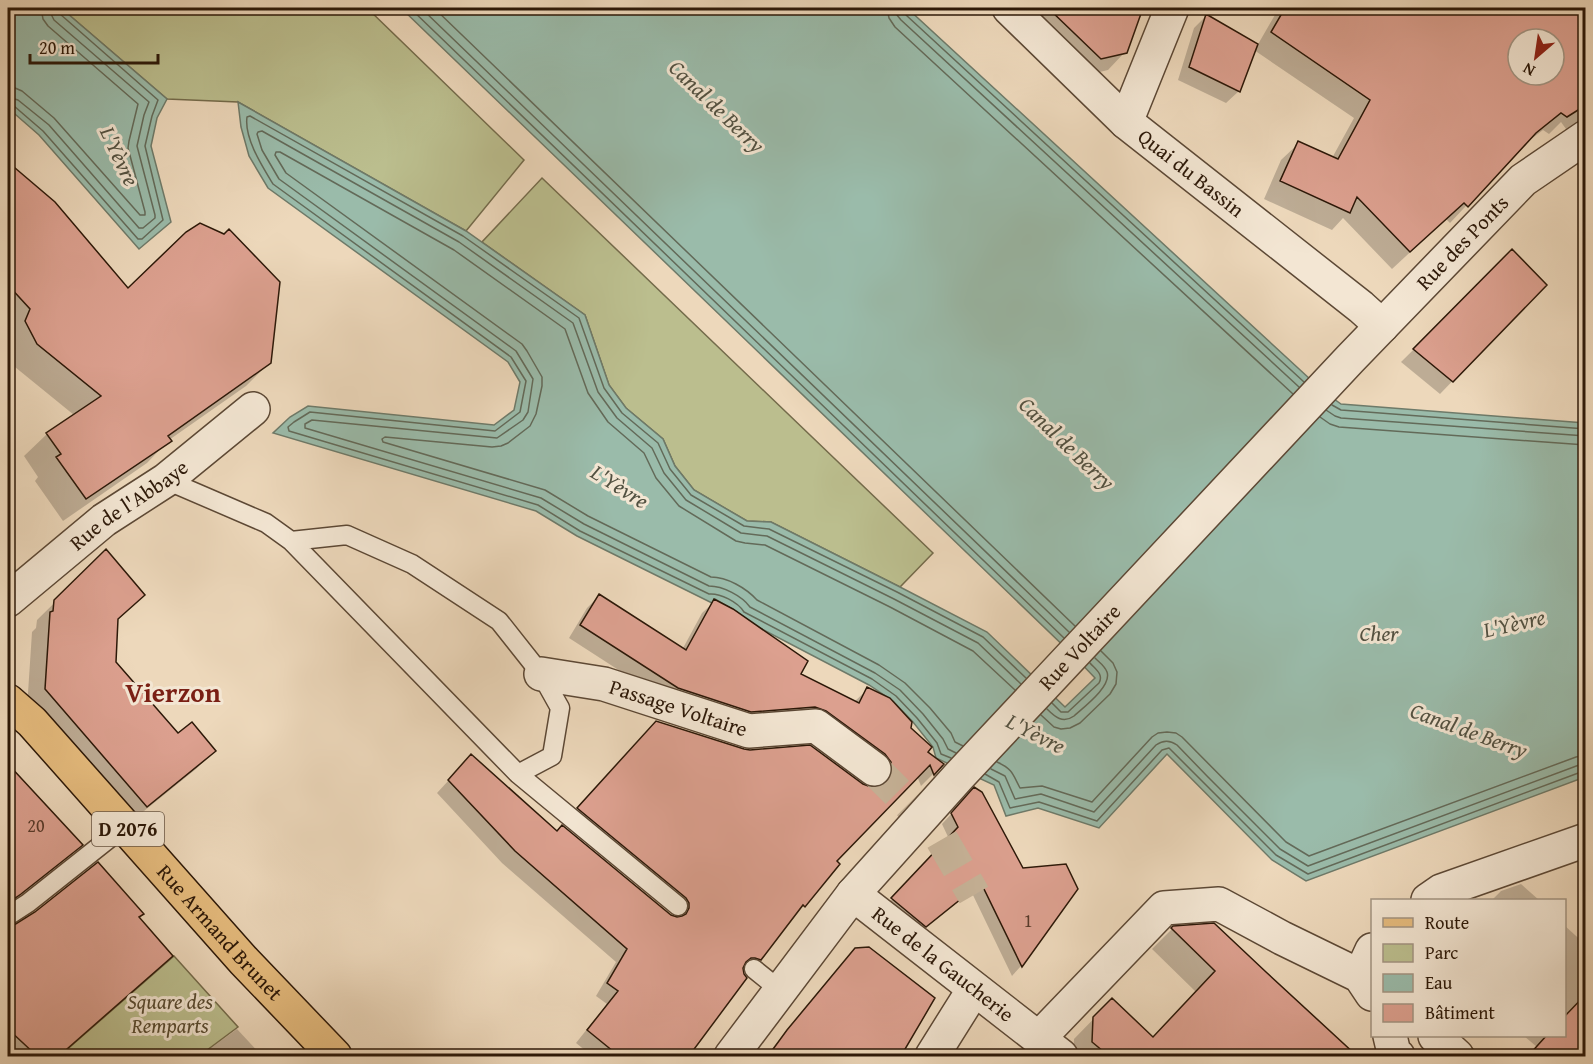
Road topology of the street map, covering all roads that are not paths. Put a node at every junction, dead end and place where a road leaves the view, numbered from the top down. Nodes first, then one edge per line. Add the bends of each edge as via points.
1 (1009, 8) edge
2 (1172, 8) edge
3 (1126, 122) junction
4 (1586, 137) edge
5 (1382, 326) junction
6 (1350, 359) joint
7 (253, 409) dead end
8 (165, 480) junction
9 (291, 541) junction
10 (8, 600) edge
11 (541, 674) junction
12 (8, 700) edge
13 (874, 770) tunnel mouth
14 (518, 774) junction
15 (125, 826) junction
16 (1583, 843) edge
17 (853, 894) junction
18 (1429, 899) edge
19 (678, 906) dead end
20 (8, 916) edge
21 (754, 969) dead end
22 (1368, 973) edge
23 (974, 989) junction
24 (780, 990) junction
25 (1390, 1037) edge
26 (1437, 1037) edge
27 (1050, 1047) edge
28 (335, 1056) edge
29 (731, 1056) edge
30 (932, 1056) edge
31 (1398, 1056) edge
32 (1457, 1056) edge

1 - 3 street, Quai du Bassin
2 - 3 street
3 - 5 street, Quai du Bassin
4 - 5 street, Rue des Ponts via 1523,180
5 - 6 street, Rue des Ponts
6 - 17 street, Rue Voltaire
7 - 8 street, Rue de l'Abbaye
8 - 9 lane via 266,523
8 - 10 street, Rue de l'Abbaye via 104,520
9 - 11 lane via 347,535 412,564 499,621
9 - 14 lane
11 - 13 street, Passage Voltaire via 604,684 749,731 816,726
11 - 14 lane via 560,708 552,756
12 - 15 main road, Rue Armand Brunet / D 2076
14 - 19 lane
15 - 20 lane
15 - 28 main road, Rue Armand Brunet / D 2076 via 244,961
16 - 18 street via 1441,891
17 - 23 street, Rue de la Gaucherie
17 - 24 street, Rue Voltaire
21 - 24 lane
22 - 27 street via 1282,938 1219,904 1164,908
23 - 27 street, Rue de la Gaucherie
23 - 30 street
24 - 29 street, Rue Voltaire
25 - 31 street
26 - 32 street

